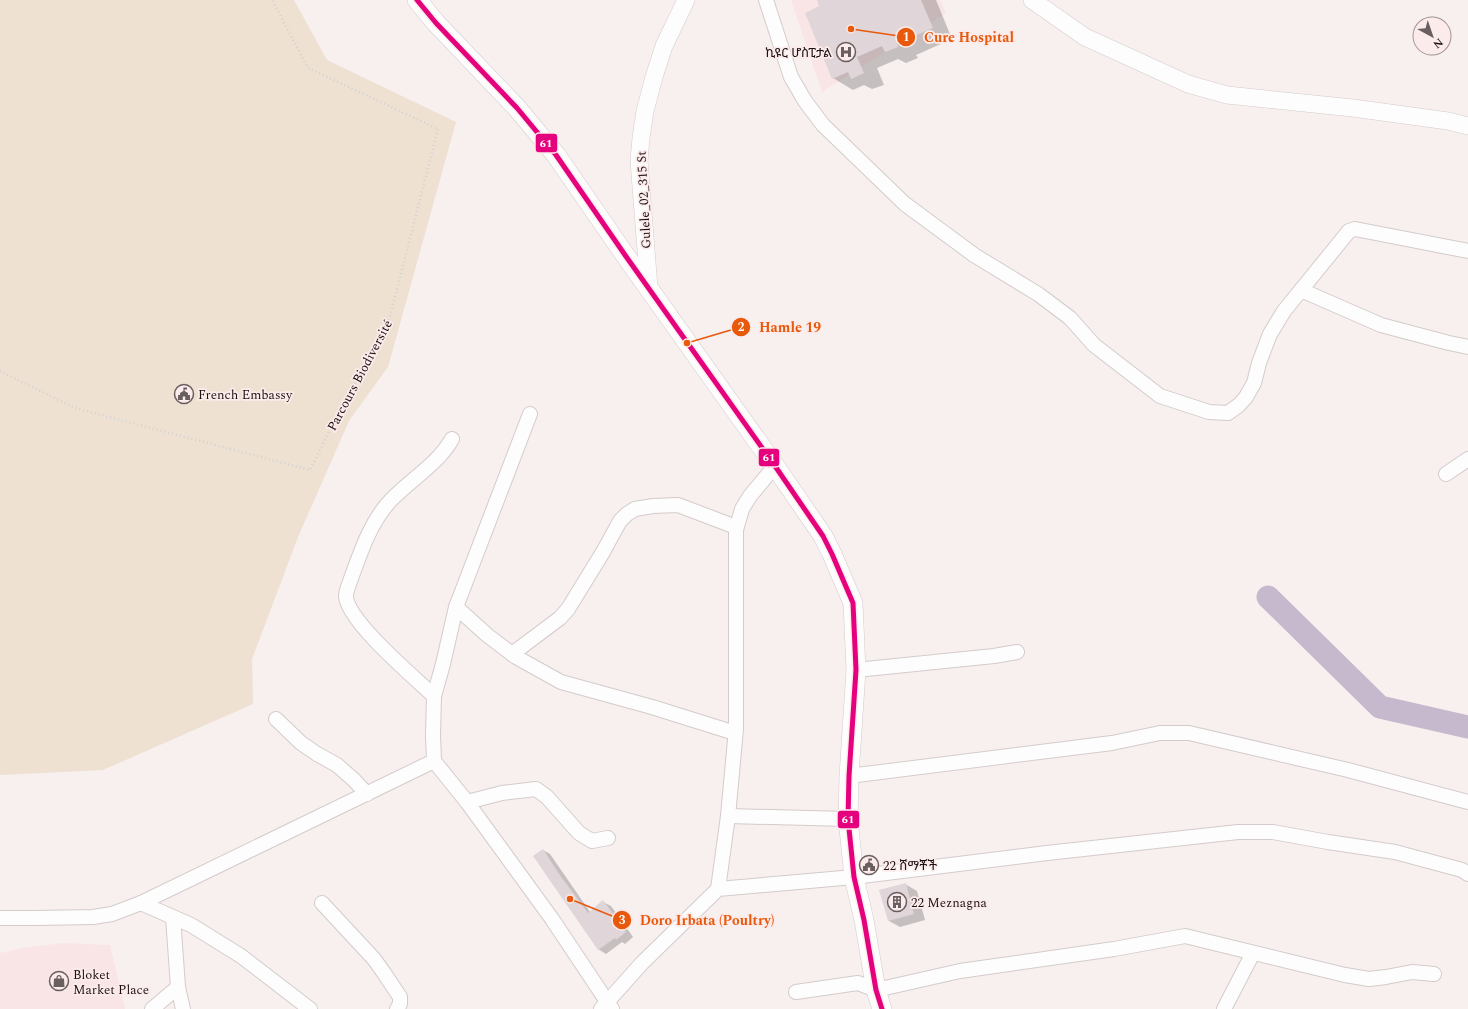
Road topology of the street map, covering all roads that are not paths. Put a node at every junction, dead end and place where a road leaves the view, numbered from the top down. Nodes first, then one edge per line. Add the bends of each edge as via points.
1 (417, 0) edge
2 (686, 0) edge
3 (766, 0) edge
4 (1032, 0) edge
5 (1468, 126) edge
6 (1468, 251) edge
7 (649, 288) junction
8 (1301, 290) junction
9 (1468, 347) edge
10 (530, 414) dead end
11 (452, 439) dead end
12 (1468, 459) edge
13 (775, 466) junction
14 (1446, 474) dead end
15 (736, 527) junction
16 (456, 607) junction
17 (1017, 652) dead end
18 (512, 654) junction
19 (856, 670) junction
20 (434, 696) junction
21 (276, 719) dead end
22 (735, 733) junction
23 (434, 761) junction
24 (849, 776) junction
25 (367, 794) junction
26 (467, 802) junction
27 (1468, 802) edge
28 (728, 816) junction
29 (848, 819) junction
30 (608, 838) dead end
31 (1468, 874) edge
32 (854, 877) junction
33 (718, 890) junction
34 (142, 903) junction
35 (322, 903) dead end
36 (173, 917) junction
37 (0, 918) edge
38 (1253, 953) junction
39 (1434, 974) dead end
40 (178, 987) junction
41 (876, 990) junction
42 (796, 992) dead end
43 (607, 1007) edge
44 (152, 1009) edge
45 (182, 1009) edge
46 (310, 1009) edge
47 (397, 1009) edge
48 (882, 1009) edge
49 (1224, 1009) edge

1 - 7 main road via 436,24 517,108 556,155
2 - 7 street, Gulele_02_315 St via 664,46 645,111 641,138 639,161
3 - 8 street via 791,78 823,126 905,204 974,255 1038,294 1070,318 1094,345 1160,396 1209,412 1228,413 1239,405 1254,383 1270,334
4 - 5 street via 1085,37 1188,84 1227,95 1354,108
6 - 8 street via 1355,228 1346,234
7 - 13 main road
8 - 9 street via 1381,325
10 - 16 street
11 - 20 street via 423,472 391,500 370,529 346,596 356,618 381,646
12 - 14 street
13 - 15 street via 750,496
13 - 19 main road via 822,536 853,603
15 - 18 street via 678,505 635,509 620,521 568,609 560,618
15 - 22 street
16 - 18 street
16 - 20 street
17 - 19 street
18 - 22 street via 561,682
19 - 24 main road
20 - 23 street
21 - 25 street via 301,743 337,765
22 - 28 street
23 - 25 street
23 - 26 street
24 - 27 street via 1112,743 1160,733 1188,733 1348,770
24 - 29 main road
25 - 34 street
26 - 30 street via 502,793 536,789 547,797 579,833 592,841
26 - 43 street via 552,919
28 - 29 street
28 - 33 street
29 - 32 main road
31 - 32 street via 1462,870 1395,852 1273,832 1238,832
32 - 33 street
32 - 41 main road
33 - 43 street via 642,963
34 - 36 street
34 - 37 street via 112,914 93,917
35 - 47 street via 384,973 400,997
36 - 40 street
36 - 46 street via 191,925 241,956
38 - 39 street via 1345,975 1369,978 1412,972
38 - 41 street via 1185,936 960,971
38 - 49 street
40 - 44 street
40 - 45 street
41 - 42 street via 858,983
41 - 48 main road

